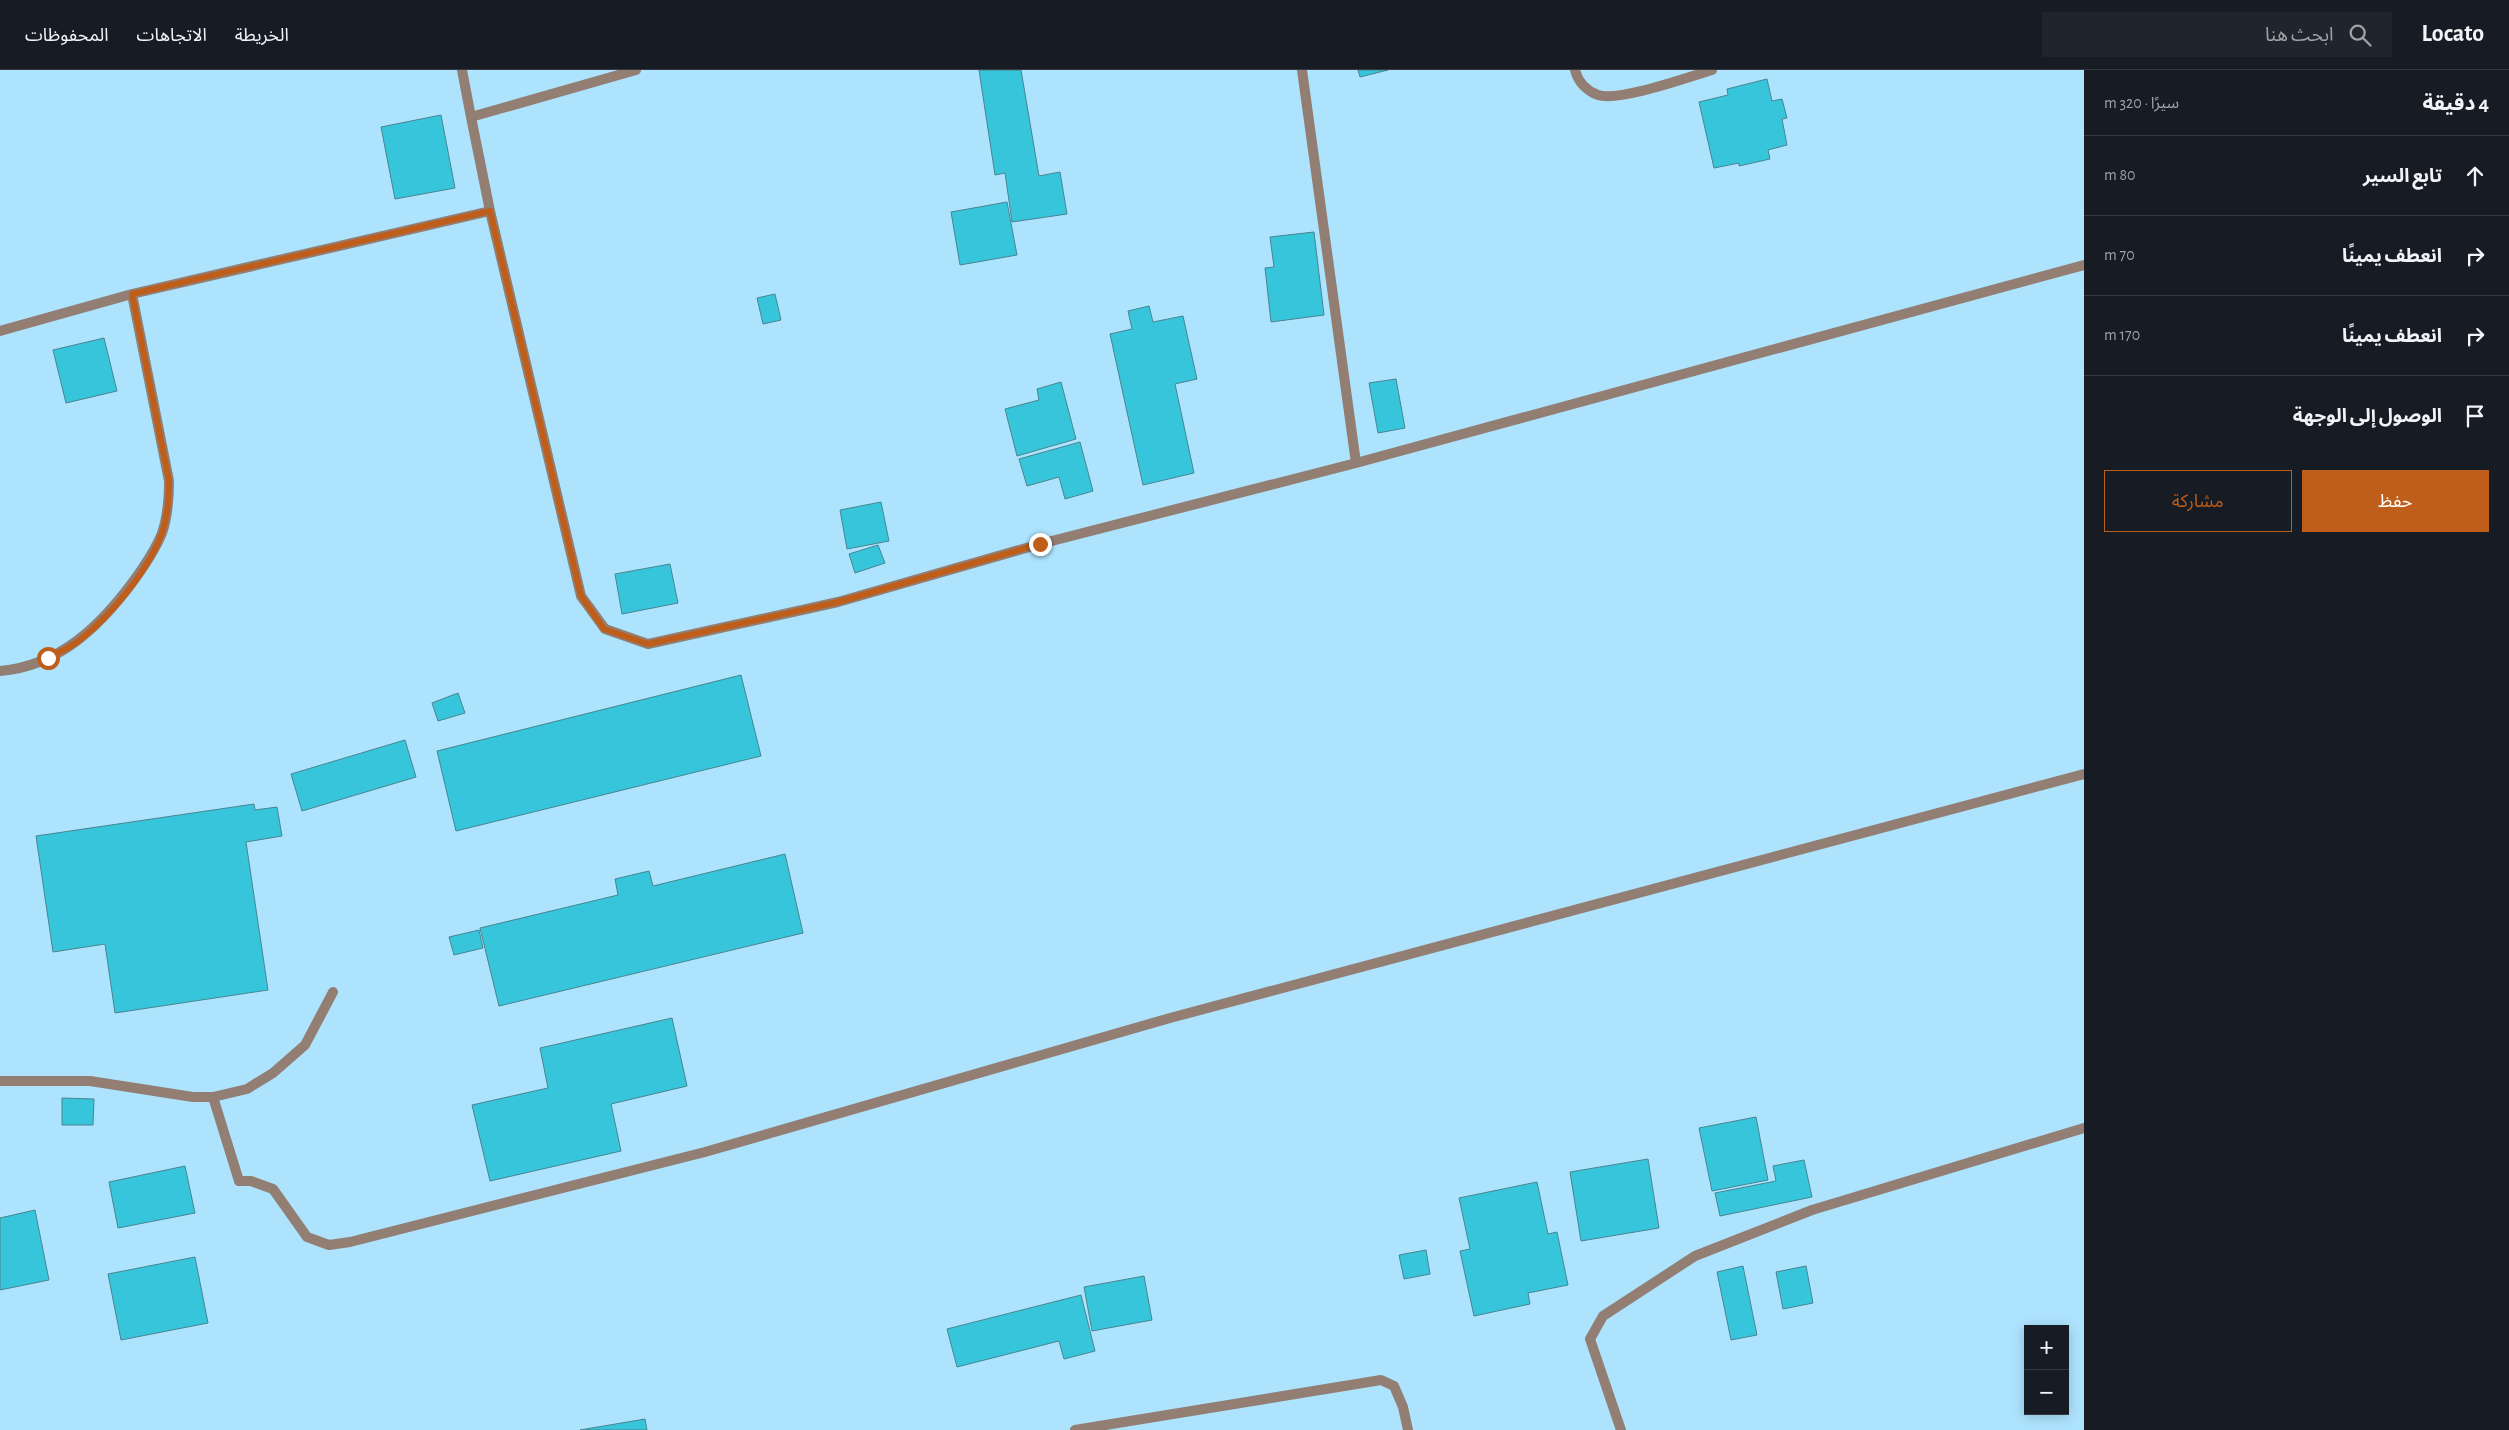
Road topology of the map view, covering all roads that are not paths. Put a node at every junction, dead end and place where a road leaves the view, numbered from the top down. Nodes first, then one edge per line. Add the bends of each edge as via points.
1 (462, 70) edge
2 (636, 70) edge
3 (1302, 70) edge
4 (1575, 70) edge
5 (1712, 70) edge
6 (471, 117) junction
7 (490, 211) junction
8 (2084, 265) edge
9 (132, 294) junction
10 (0, 331) edge
11 (1356, 463) junction
12 (0, 671) edge
13 (2084, 774) edge
14 (333, 992) dead end
15 (0, 1081) edge
16 (213, 1097) junction
17 (2084, 1128) edge
18 (1075, 1430) edge
19 (1408, 1430) edge
20 (1621, 1430) edge

1 - 6 street
2 - 6 street
3 - 11 street
4 - 5 street via 1584,87 1599,95 1617,96
6 - 7 street
7 - 9 street
7 - 11 street via 581,596 604,629 648,644 838,602 1040,544
8 - 11 street
9 - 10 street
9 - 12 street via 169,481 169,506 162,534 143,568 110,613 80,640 48,658
13 - 16 street via 1170,1018 705,1152 350,1242 330,1245 307,1238 273,1189 251,1181 239,1182
14 - 16 street via 305,1045 273,1072 246,1089
15 - 16 street via 90,1080 193,1098
17 - 20 street via 1812,1210 1695,1256 1603,1316 1590,1339
18 - 19 street via 1381,1380 1394,1386

